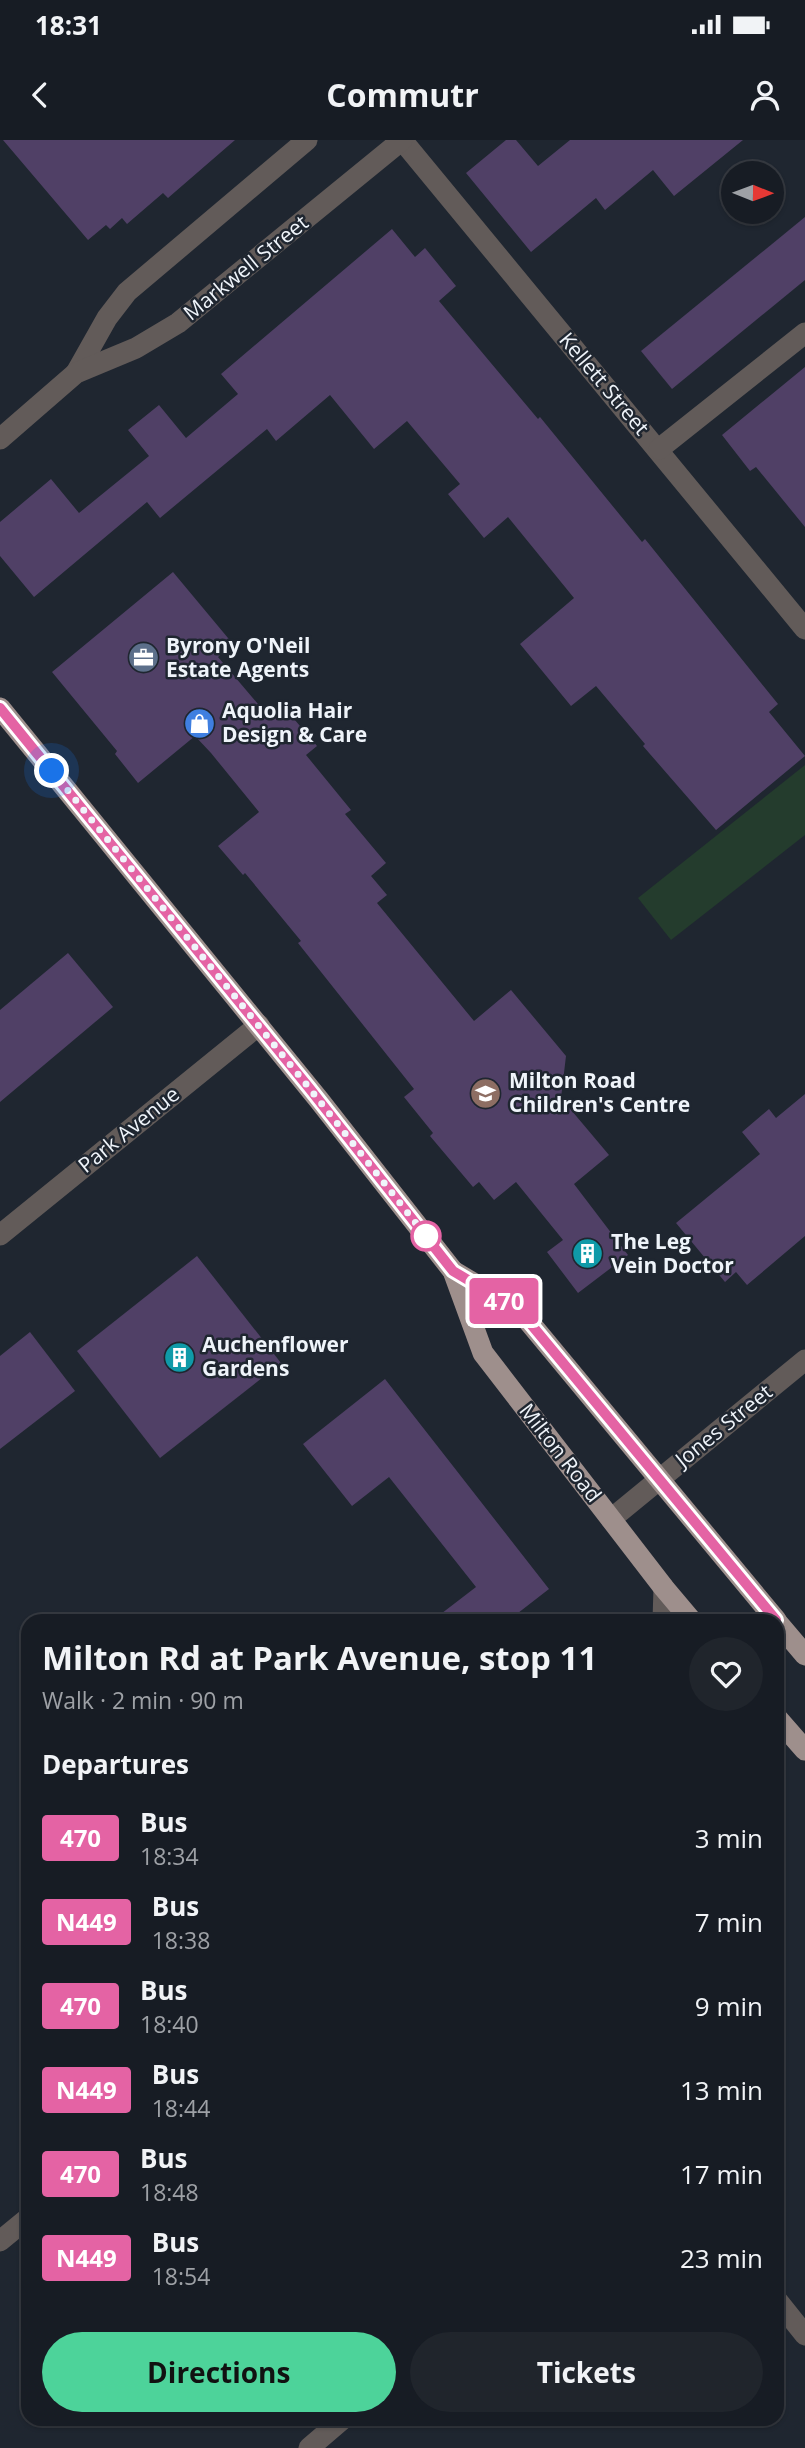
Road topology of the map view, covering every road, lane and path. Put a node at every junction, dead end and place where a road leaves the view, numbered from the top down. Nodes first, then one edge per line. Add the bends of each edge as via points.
1 (307, 140) edge
2 (402, 140) edge
3 (805, 333) edge
4 (76, 373) junction
5 (0, 439) edge
6 (659, 449) junction
7 (805, 629) edge
8 (0, 708) edge
9 (259, 1026) junction
10 (0, 1235) edge
11 (453, 1271) junction
12 (805, 1360) edge
13 (659, 1479) junction
14 (611, 1519) junction
15 (664, 1588) junction
16 (663, 1614) edge
17 (686, 1614) edge
18 (770, 1614) edge
19 (784, 1630) edge
20 (805, 1655) edge
21 (784, 1726) edge
22 (805, 1750) edge
23 (21, 2224) edge
24 (0, 2241) edge
25 (784, 2309) edge
26 (805, 2335) edge
27 (335, 2426) edge
28 (309, 2448) edge

1 - 4 street, Markwell Street via 127,292
2 - 4 street, Markwell Street via 178,323 136,348
2 - 6 street, Kellett Street
3 - 6 street
4 - 5 street, Markwell Street
6 - 7 street, Kellett Street
8 - 9 main road, Milton Road
9 - 10 street, Park Avenue
9 - 11 main road, Milton Road
11 - 13 main road, Milton Road via 520,1311
11 - 14 main road, Milton Road via 483,1353
12 - 13 street, Jones Street
13 - 14 street, Jones Street
13 - 18 main road, Milton Road
14 - 15 main road, Milton Road
15 - 16 street
15 - 17 main road, Milton Road
19 - 20 main road, Milton Road
21 - 22 main road
23 - 24 street
25 - 26 street
27 - 28 street

